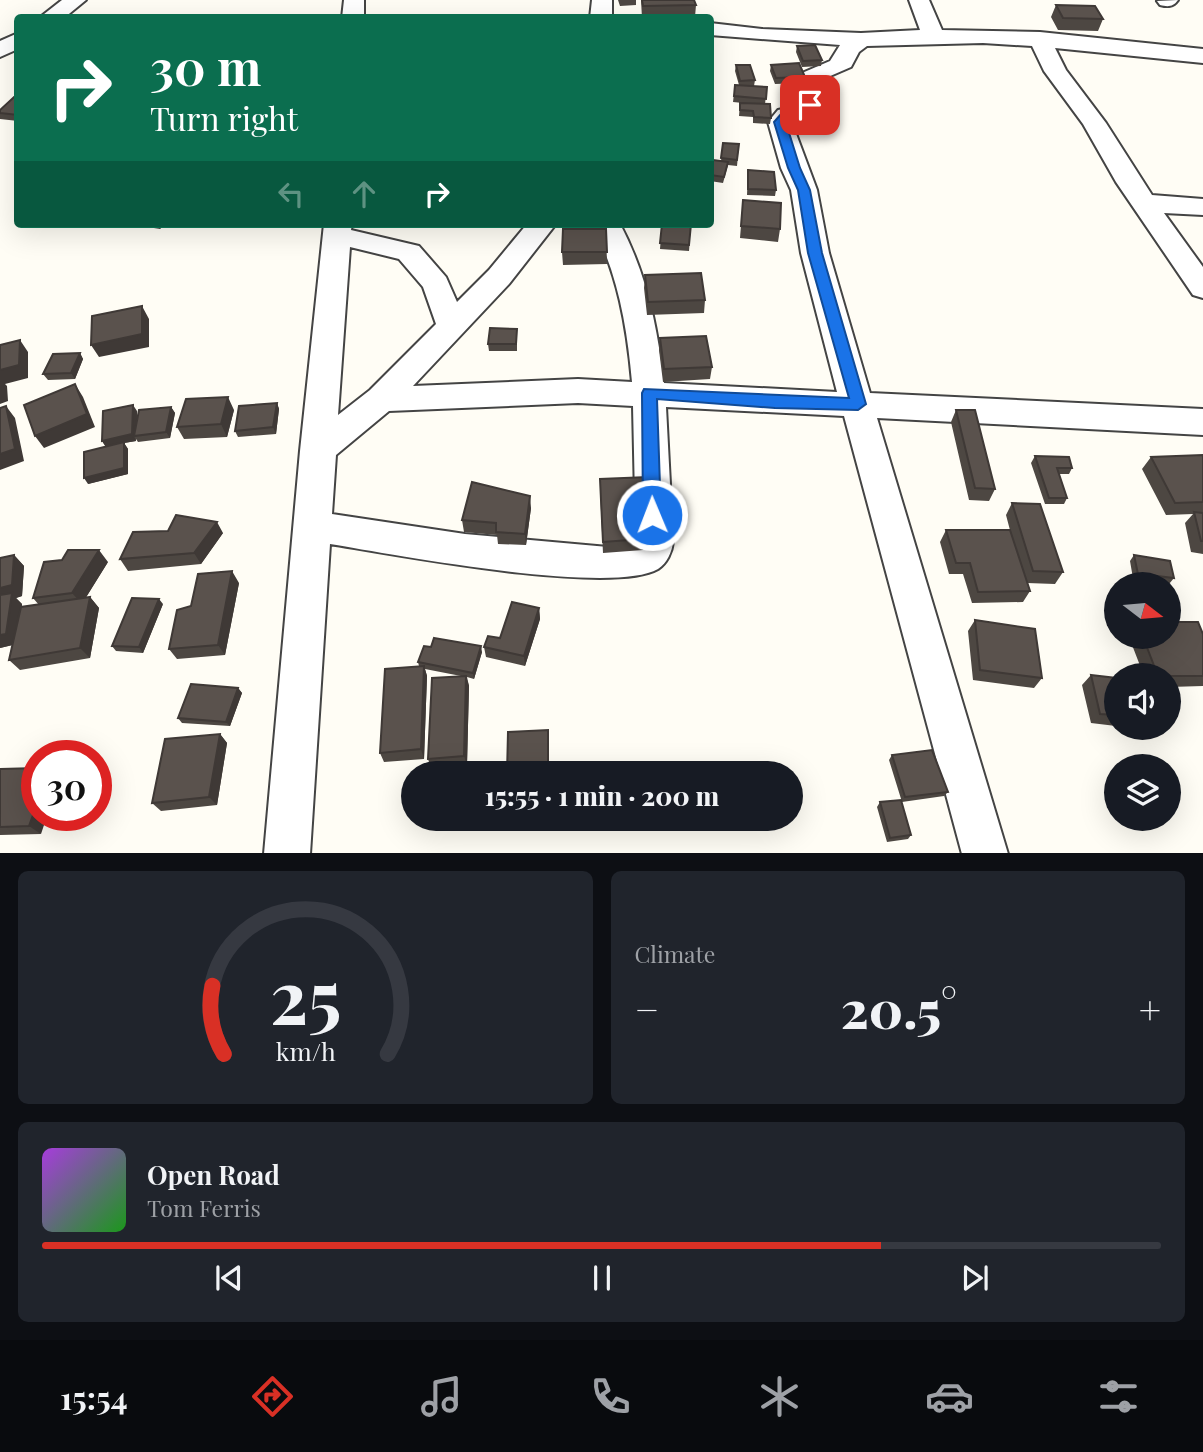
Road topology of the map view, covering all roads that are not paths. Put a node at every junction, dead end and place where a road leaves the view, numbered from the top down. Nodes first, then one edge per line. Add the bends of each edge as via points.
1 (76, 0) edge
2 (919, 0) edge
3 (55, 14) edge
4 (714, 29) edge
5 (933, 35) junction
6 (1040, 39) junction
7 (861, 40) junction
8 (1203, 56) edge
9 (1144, 203) junction
10 (1203, 207) edge
11 (539, 228) edge
12 (608, 228) edge
13 (338, 229) edge
14 (1203, 288) edge
15 (451, 325) junction
16 (649, 393) junction
17 (381, 399) junction
18 (858, 404) junction
19 (1203, 422) edge
20 (317, 451) junction
21 (314, 526) junction
22 (287, 853) edge
23 (985, 853) edge

1 - 3 street
2 - 5 street
4 - 7 street
5 - 6 street
5 - 7 street
6 - 8 street
6 - 9 street via 1055,71
7 - 18 street via 849,49 841,65 816,71 810,78 807,111 786,115 780,122 804,190 815,253
9 - 10 street
9 - 14 street
11 - 15 street
12 - 16 street via 624,254
13 - 15 street via 410,252 436,284
13 - 20 street
15 - 17 street
16 - 17 street via 524,392
16 - 18 street
16 - 21 street via 656,534 654,549 646,557 608,563 465,550
17 - 20 street
18 - 19 street
18 - 23 street
20 - 21 street
21 - 22 street

